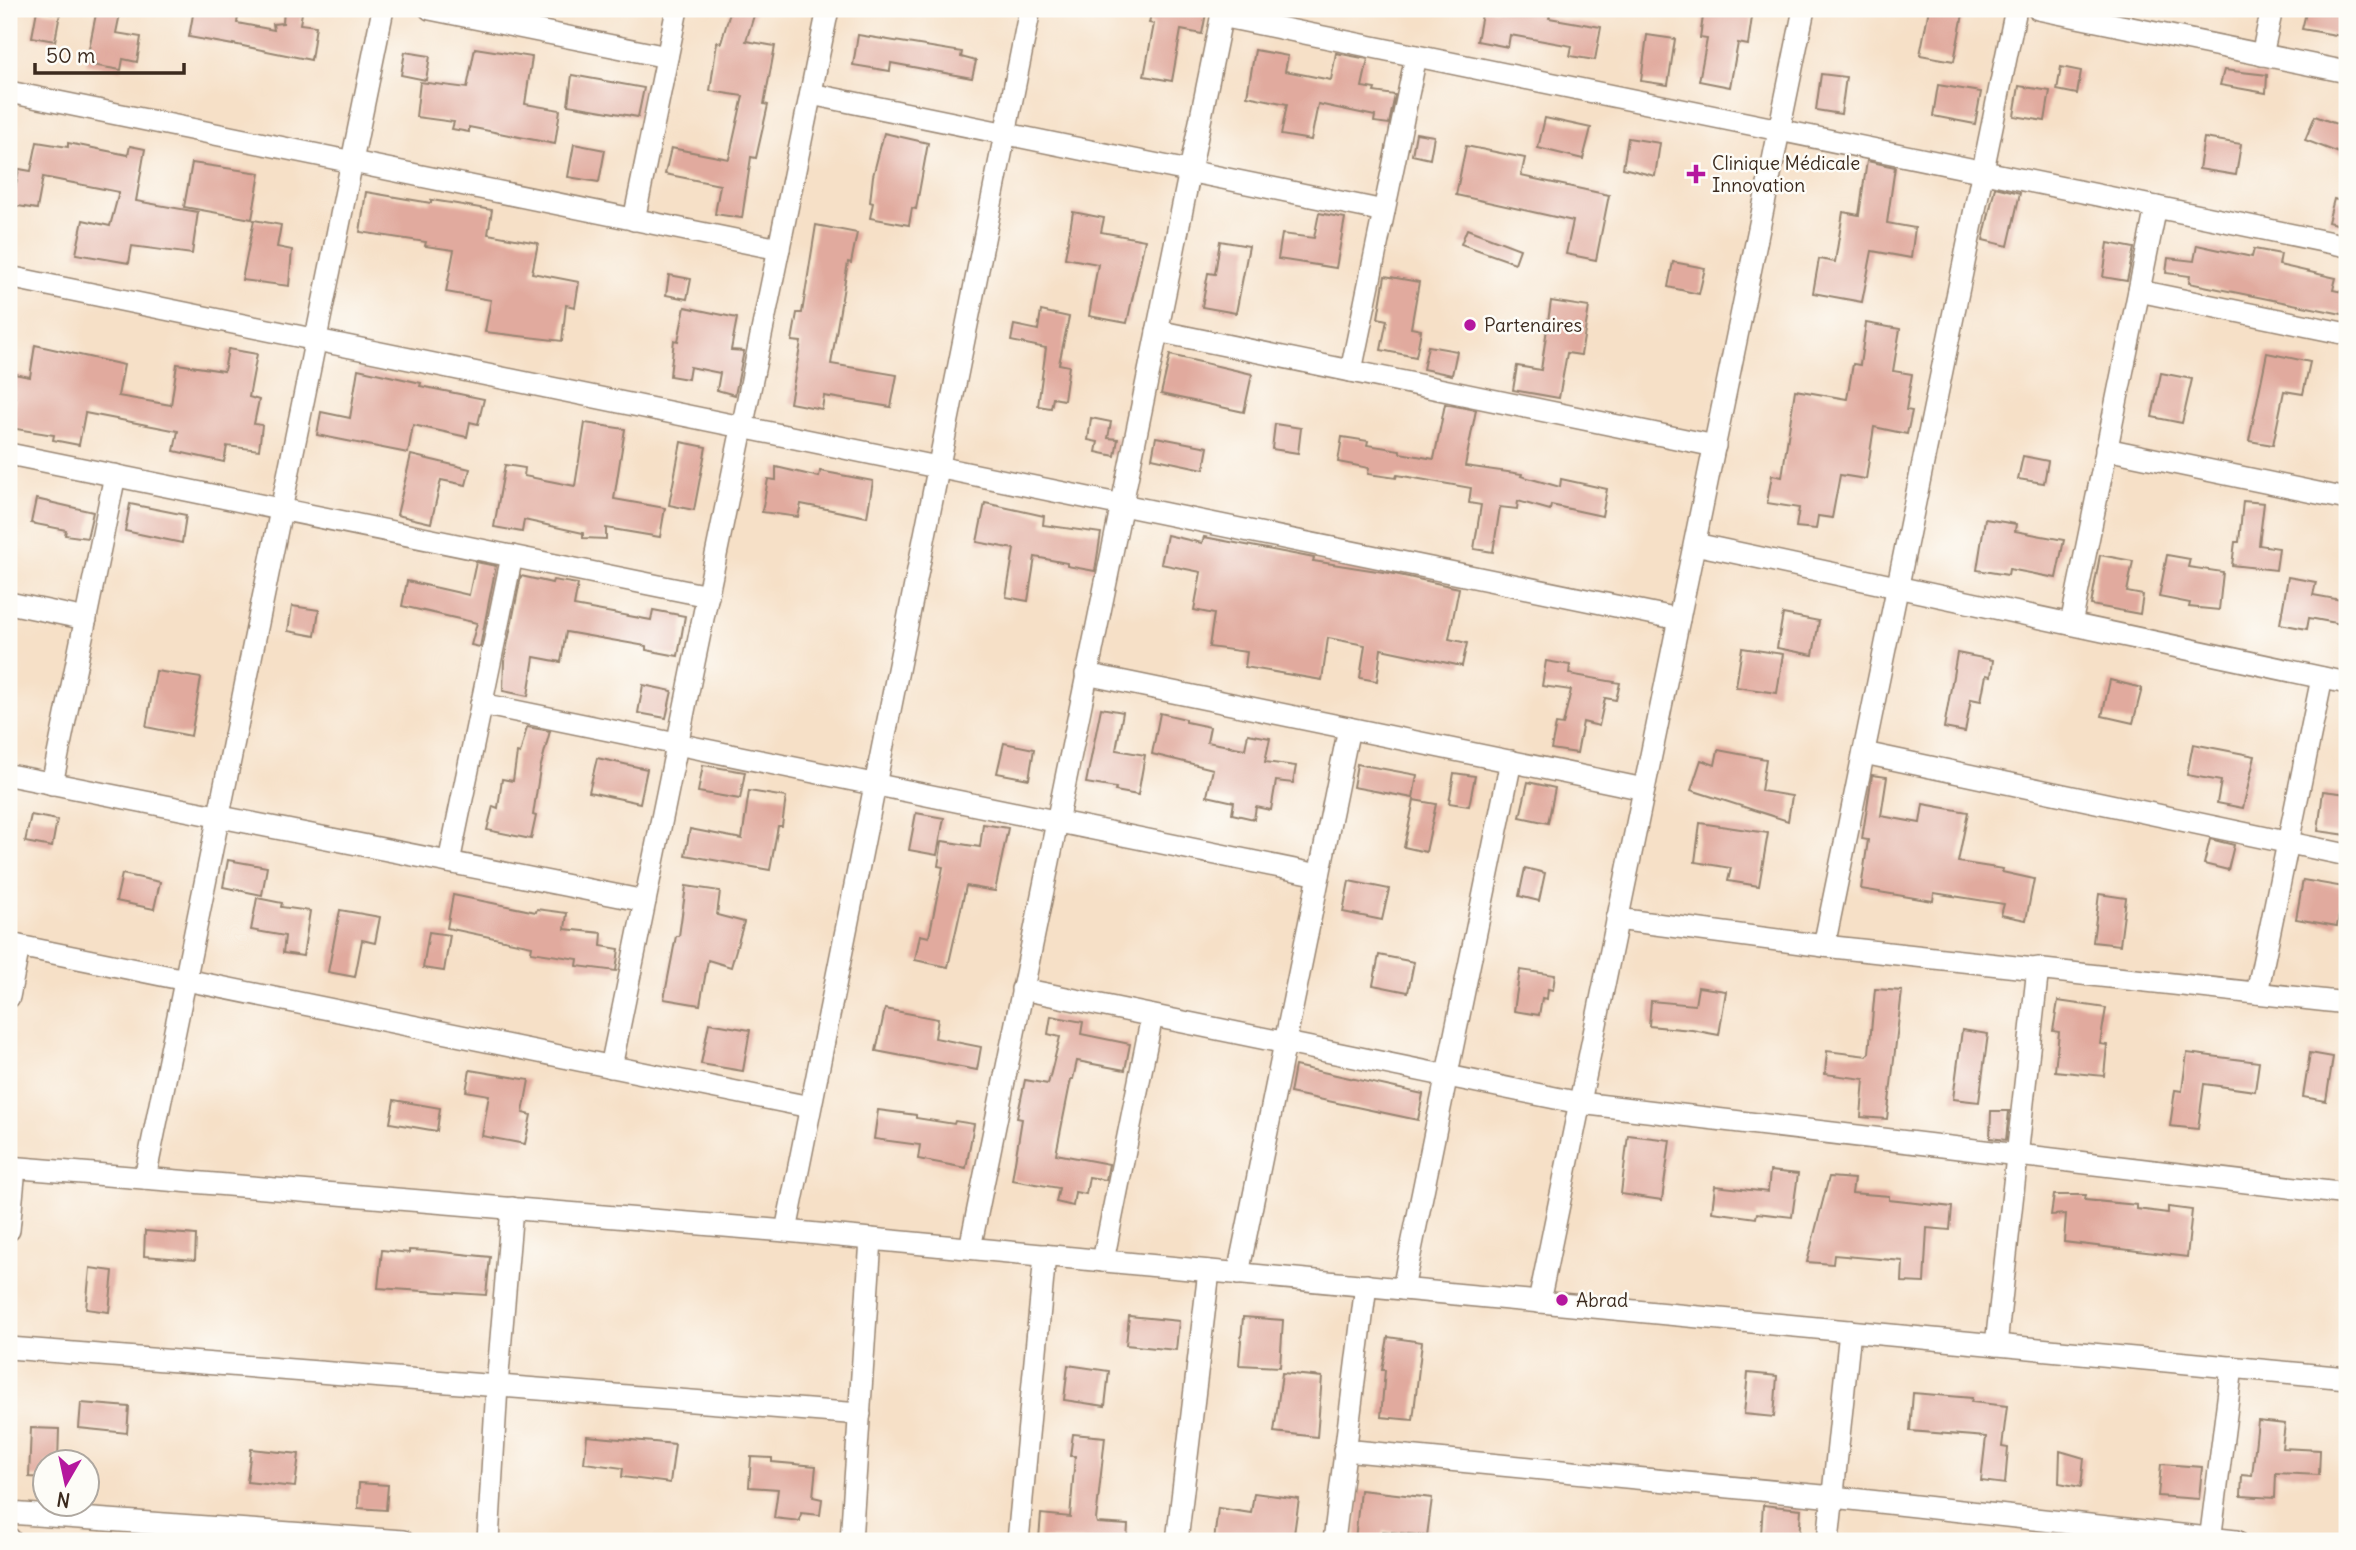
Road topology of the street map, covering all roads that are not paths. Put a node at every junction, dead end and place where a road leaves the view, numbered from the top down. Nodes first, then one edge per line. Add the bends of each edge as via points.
1 (383, 9) edge
2 (430, 9) edge
3 (677, 9) edge
4 (828, 9) edge
5 (1030, 9) edge
6 (1804, 9) edge
7 (2016, 9) edge
8 (2038, 9) edge
9 (2272, 9) edge
10 (1222, 13) edge
11 (2262, 55) junction
12 (1416, 56) junction
13 (667, 57) junction
14 (2347, 72) edge
15 (9, 92) edge
16 (811, 94) junction
17 (1779, 130) junction
18 (1005, 134) junction
19 (352, 162) junction
20 (1189, 171) junction
21 (1983, 172) junction
22 (2156, 208) junction
23 (1384, 211) junction
24 (634, 220) junction
25 (2347, 246) edge
26 (779, 250) junction
27 (9, 277) edge
28 (2139, 291) junction
29 (1157, 331) junction
30 (2347, 334) edge
31 (316, 340) junction
32 (1351, 371) junction
33 (742, 427) junction
34 (1715, 446) junction
35 (2106, 449) junction
36 (9, 454) edge
37 (938, 467) junction
38 (116, 475) junction
39 (2347, 499) edge
40 (1120, 505) junction
41 (281, 509) junction
42 (1695, 544) junction
43 (512, 556) junction
44 (1898, 587) junction
45 (708, 596) junction
46 (9, 604) edge
47 (86, 619) junction
48 (1679, 619) junction
49 (2071, 624) junction
50 (1086, 674) junction
51 (2322, 678) junction
52 (2347, 683) edge
53 (481, 704) junction
54 (1349, 728) junction
55 (677, 744) junction
56 (1864, 753) junction
57 (1511, 761) junction
58 (9, 775) edge
59 (52, 784) junction
60 (875, 784) junction
61 (1644, 789) junction
62 (218, 817) junction
63 (1056, 821) junction
64 (2288, 843) junction
65 (2347, 855) edge
66 (449, 862) junction
67 (1319, 875) junction
68 (645, 901) junction
69 (1617, 919) junction
70 (14, 945) edge
71 (1824, 946) junction
72 (2038, 968) junction
73 (184, 980) junction
74 (1022, 989) junction
75 (2257, 993) junction
76 (9, 997) edge
77 (2347, 1003) edge
78 (1152, 1016) junction
79 (1285, 1043) junction
80 (611, 1067) junction
81 (1446, 1076) junction
82 (1580, 1103) junction
83 (810, 1107) junction
84 (2016, 1155) junction
85 (12, 1168) edge
86 (145, 1178) junction
87 (2347, 1194) edge
88 (512, 1208) junction
89 (9, 1230) edge
90 (786, 1231) junction
91 (871, 1239) junction
92 (970, 1248) junction
93 (1045, 1255) junction
94 (1103, 1261) junction
95 (1209, 1271) junction
96 (1238, 1273) junction
97 (1366, 1285) junction
98 (1403, 1289) junction
99 (1539, 1302) junction
100 (1850, 1331) junction
101 (1996, 1345) junction
102 (9, 1348) edge
103 (2232, 1367) junction
104 (2347, 1378) edge
105 (497, 1386) junction
106 (860, 1414) junction
107 (1344, 1450) junction
108 (1833, 1497) junction
109 (9, 1513) edge
110 (2210, 1540) edge
111 (403, 1541) edge
112 (488, 1541) edge
113 (851, 1541) edge
114 (1018, 1541) edge
115 (1177, 1541) edge
116 (1334, 1541) edge
117 (1828, 1541) edge
118 (2236, 1541) edge

1 - 19 street
2 - 13 street
3 - 13 street
4 - 16 street
5 - 18 street
6 - 17 street
7 - 21 street
8 - 11 street
9 - 11 street
10 - 12 street
10 - 20 street
11 - 14 street
12 - 17 street
12 - 23 street
13 - 24 street
15 - 19 street
16 - 18 street
16 - 26 street
17 - 21 street
17 - 34 street
18 - 20 street
18 - 37 street
19 - 24 street
19 - 31 street
20 - 23 street
20 - 29 street
21 - 22 street
21 - 44 street
22 - 25 street
22 - 28 street
23 - 32 street
24 - 26 street
26 - 33 street
27 - 31 street
28 - 30 street
28 - 35 street
29 - 32 street
29 - 40 street
31 - 33 street
31 - 41 street
32 - 34 street
33 - 37 street
33 - 45 street
34 - 42 street
35 - 39 street
35 - 49 street
36 - 38 street
37 - 40 street
37 - 60 street
38 - 41 street
38 - 47 street
40 - 48 street
40 - 50 street
41 - 43 street
41 - 62 street
42 - 44 street
42 - 48 street
43 - 45 street
43 - 53 street
44 - 49 street
44 - 56 street
45 - 55 street
46 - 47 street
47 - 59 street
48 - 61 street
49 - 51 street
50 - 54 street
50 - 63 street
51 - 52 street
51 - 64 street
53 - 55 street
53 - 66 street
54 - 57 street
54 - 67 street
55 - 60 street
55 - 68 street
56 - 64 street
56 - 71 street
57 - 61 street
57 - 81 street
58 - 59 street
59 - 62 street
60 - 63 street
60 - 83 street
61 - 69 street
62 - 66 street
62 - 73 street
63 - 67 street
63 - 74 street
64 - 65 street
64 - 75 street
66 - 68 street
67 - 79 street
68 - 80 street
69 - 71 street
69 - 82 street
70 - 73 street
70 - 76 street
71 - 72 street
72 - 75 street
72 - 84 street
73 - 80 street
73 - 86 street
74 - 78 street
74 - 92 street
75 - 77 street
78 - 79 street
78 - 94 street
79 - 81 street
79 - 96 street
80 - 83 street
81 - 82 street
81 - 98 street
82 - 84 street
82 - 99 street
83 - 90 street
84 - 87 street
84 - 101 street
85 - 86 street
85 - 89 street
86 - 88 street
88 - 90 street
88 - 105 street
90 - 91 street
91 - 92 street
91 - 106 street
92 - 93 street
93 - 94 street
93 - 114 street
94 - 95 street
95 - 96 street
95 - 115 street
96 - 97 street
97 - 98 street
97 - 107 street
98 - 99 street
99 - 100 street
100 - 101 street
100 - 108 street
101 - 103 street
102 - 105 street
103 - 104 street
103 - 110 street
105 - 106 street
105 - 112 street
106 - 113 street
107 - 108 street
107 - 116 street
108 - 110 street
108 - 117 street
109 - 111 street
110 - 118 street

